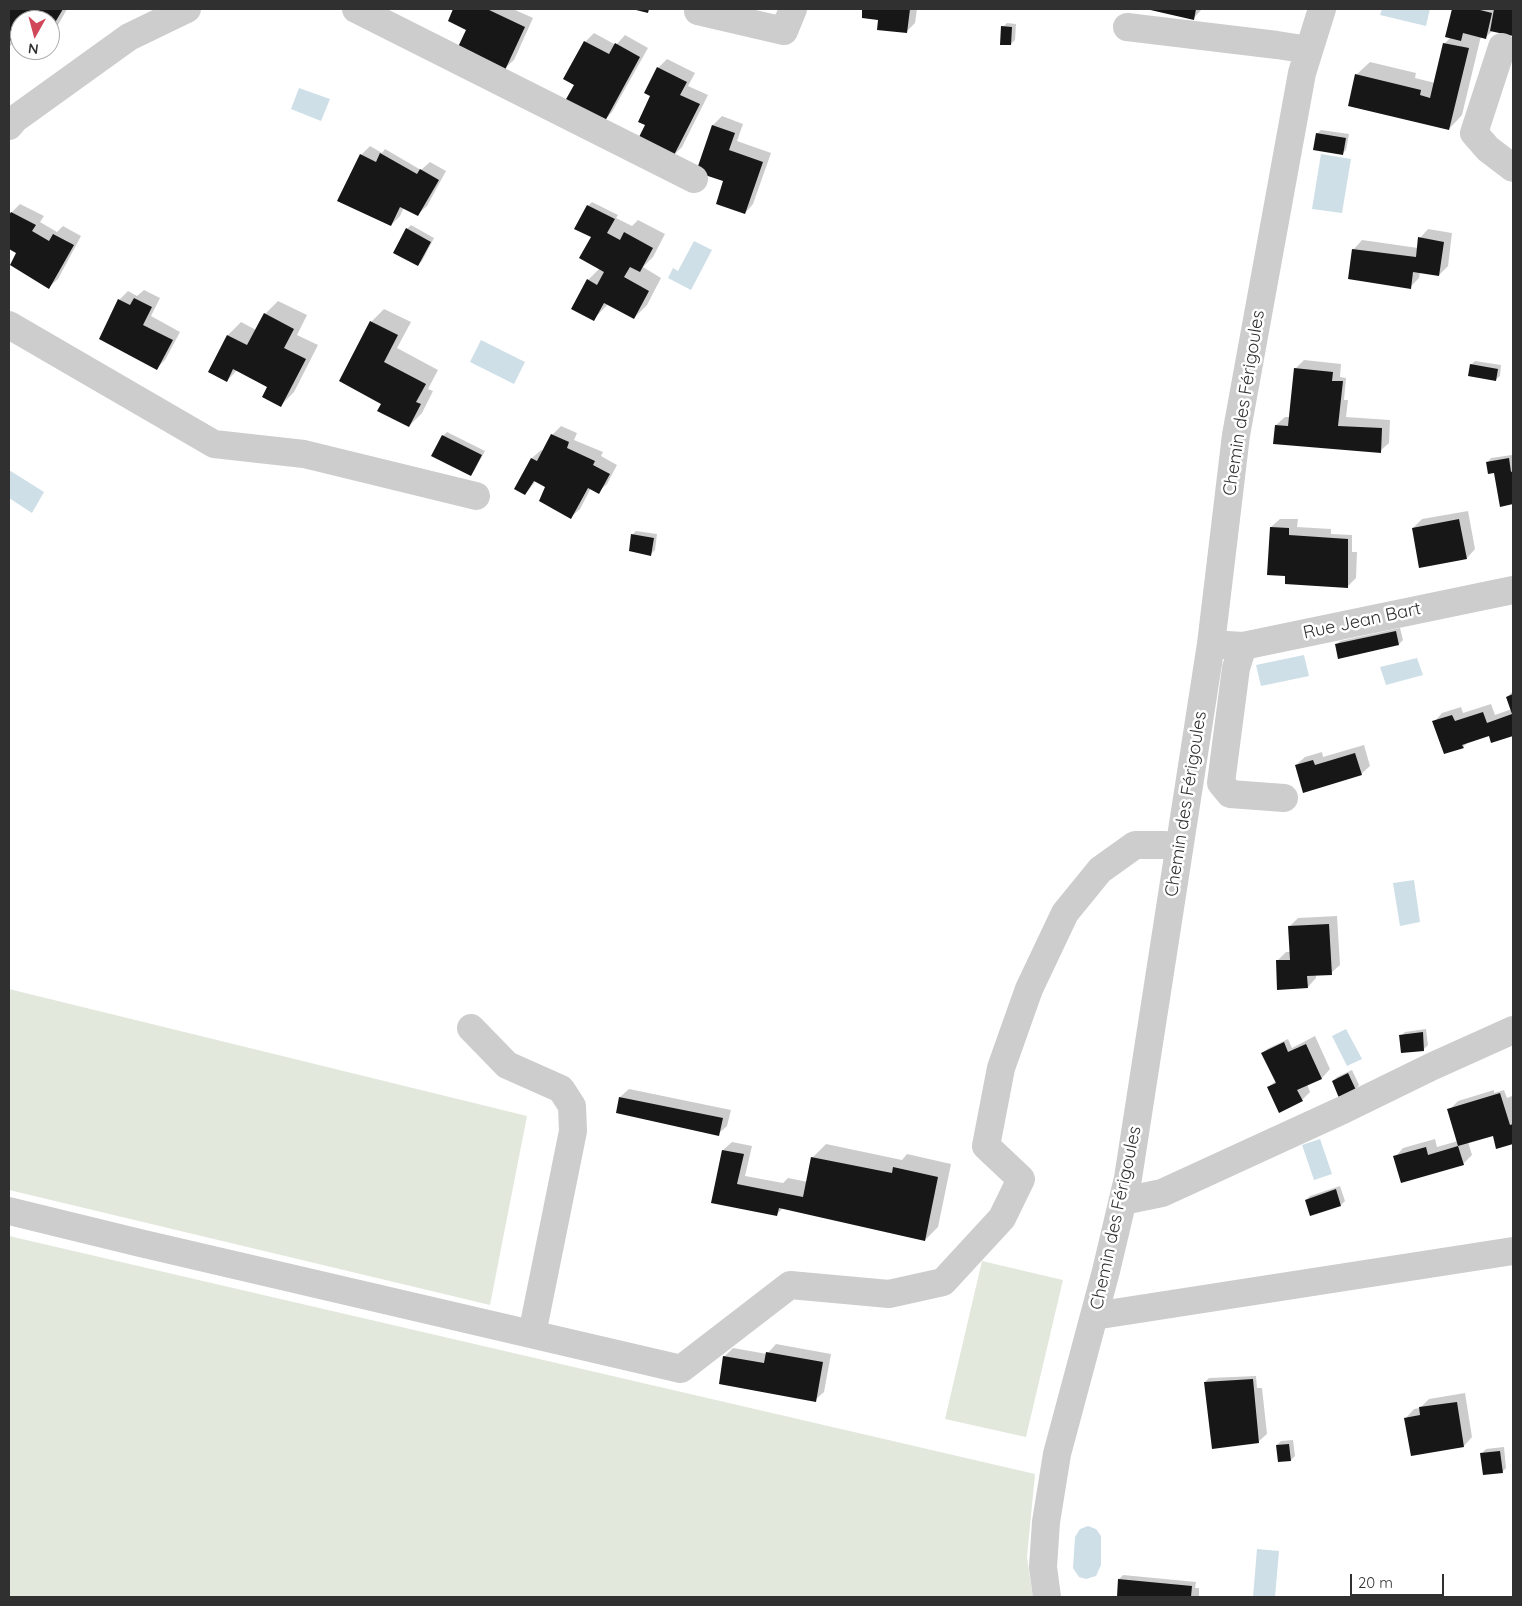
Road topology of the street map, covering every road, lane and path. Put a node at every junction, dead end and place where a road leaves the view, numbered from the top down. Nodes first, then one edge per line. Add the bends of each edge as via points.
1 (187, 9) edge
2 (356, 9) edge
3 (793, 9) edge
4 (1322, 9) edge
5 (698, 11) dead end
6 (1127, 27) dead end
7 (1502, 47) dead end
8 (1309, 50) junction
9 (11, 120) edge
10 (1513, 168) edge
11 (694, 179) dead end
12 (9, 326) edge
13 (476, 496) dead end
14 (1513, 590) edge
15 (1210, 644) junction
16 (1243, 646) junction
17 (1284, 798) dead end
18 (1179, 847) junction
19 (471, 1028) dead end
20 (1513, 1030) edge
21 (1123, 1201) junction
22 (9, 1211) edge
23 (1513, 1251) edge
24 (1094, 1316) junction
25 (532, 1334) junction
26 (1047, 1597) edge

1 - 9 street via 128,37
2 - 11 street
3 - 5 street via 784,31
4 - 8 street, Chemin des Férigoules
6 - 8 street
7 - 10 street via 1474,133 1488,149
8 - 15 street, Chemin des Férigoules via 1302,73 1236,434
12 - 13 street via 214,444 304,454
14 - 16 street, Rue Jean Bart
15 - 16 street, Rue Jean Bart
15 - 18 street, Chemin des Férigoules
16 - 17 street via 1236,668 1221,783 1230,794
18 - 21 street, Chemin des Férigoules
18 - 25 street via 1135,845 1100,870 1065,913 1029,989 1001,1068 986,1146 1021,1179 1002,1218 943,1282 889,1294 790,1285 682,1369
19 - 25 street via 507,1065 561,1089 572,1106 573,1131
20 - 21 street via 1162,1193
21 - 24 street, Chemin des Férigoules
22 - 25 street
23 - 24 street
24 - 26 street, Chemin des Férigoules via 1057,1454 1050,1493 1043,1567

